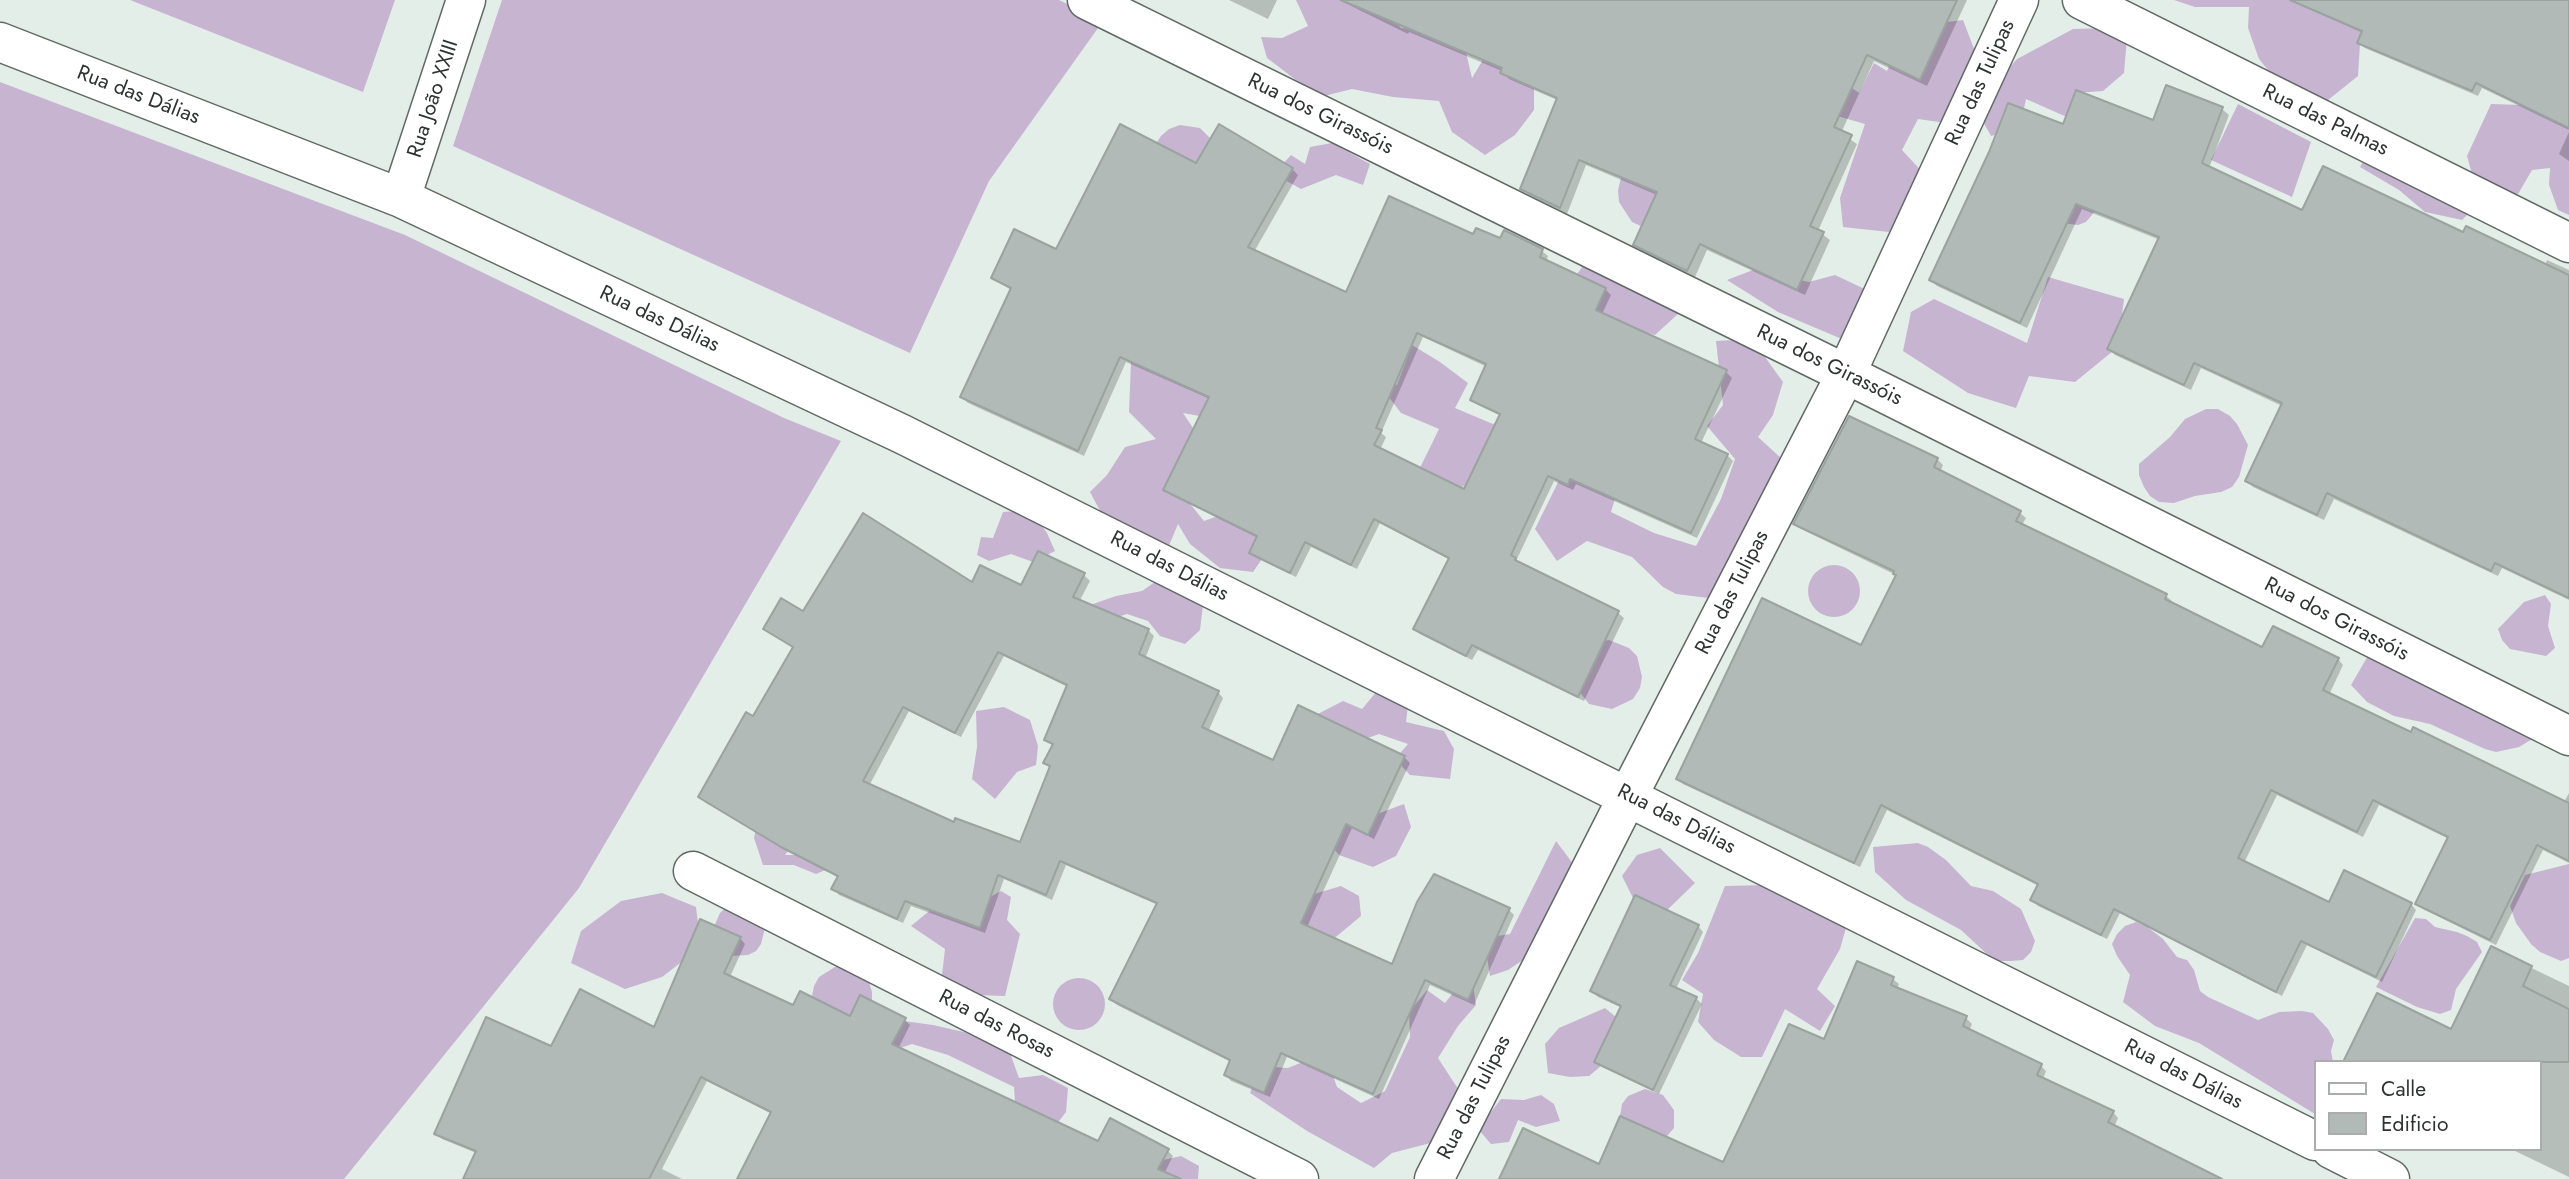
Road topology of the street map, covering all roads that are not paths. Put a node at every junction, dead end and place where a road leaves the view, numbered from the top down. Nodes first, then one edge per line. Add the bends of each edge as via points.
1 (466, 0) edge
2 (1087, 0) edge
3 (2019, 0) edge
4 (2082, 0) edge
5 (0, 42) edge
6 (401, 198) junction
7 (2569, 243) edge
8 (1846, 374) junction
9 (2569, 736) edge
10 (1628, 796) junction
11 (693, 871) dead end
12 (2314, 1140) edge
13 (2335, 1151) edge
14 (1299, 1179) edge
15 (1434, 1179) edge
16 (2390, 1179) edge

1 - 6 street, Rua João XXIII
2 - 8 street, Rua dos Girassóis
3 - 8 street, Rua das Tulipas
4 - 7 street, Rua das Palmas
5 - 6 street, Rua das Dálias
6 - 10 street, Rua das Dálias via 915,440
8 - 9 street, Rua dos Girassóis
8 - 10 street, Rua das Tulipas
10 - 12 street, Rua das Dálias
10 - 15 street, Rua das Tulipas
11 - 14 street, Rua das Rosas
13 - 16 street

